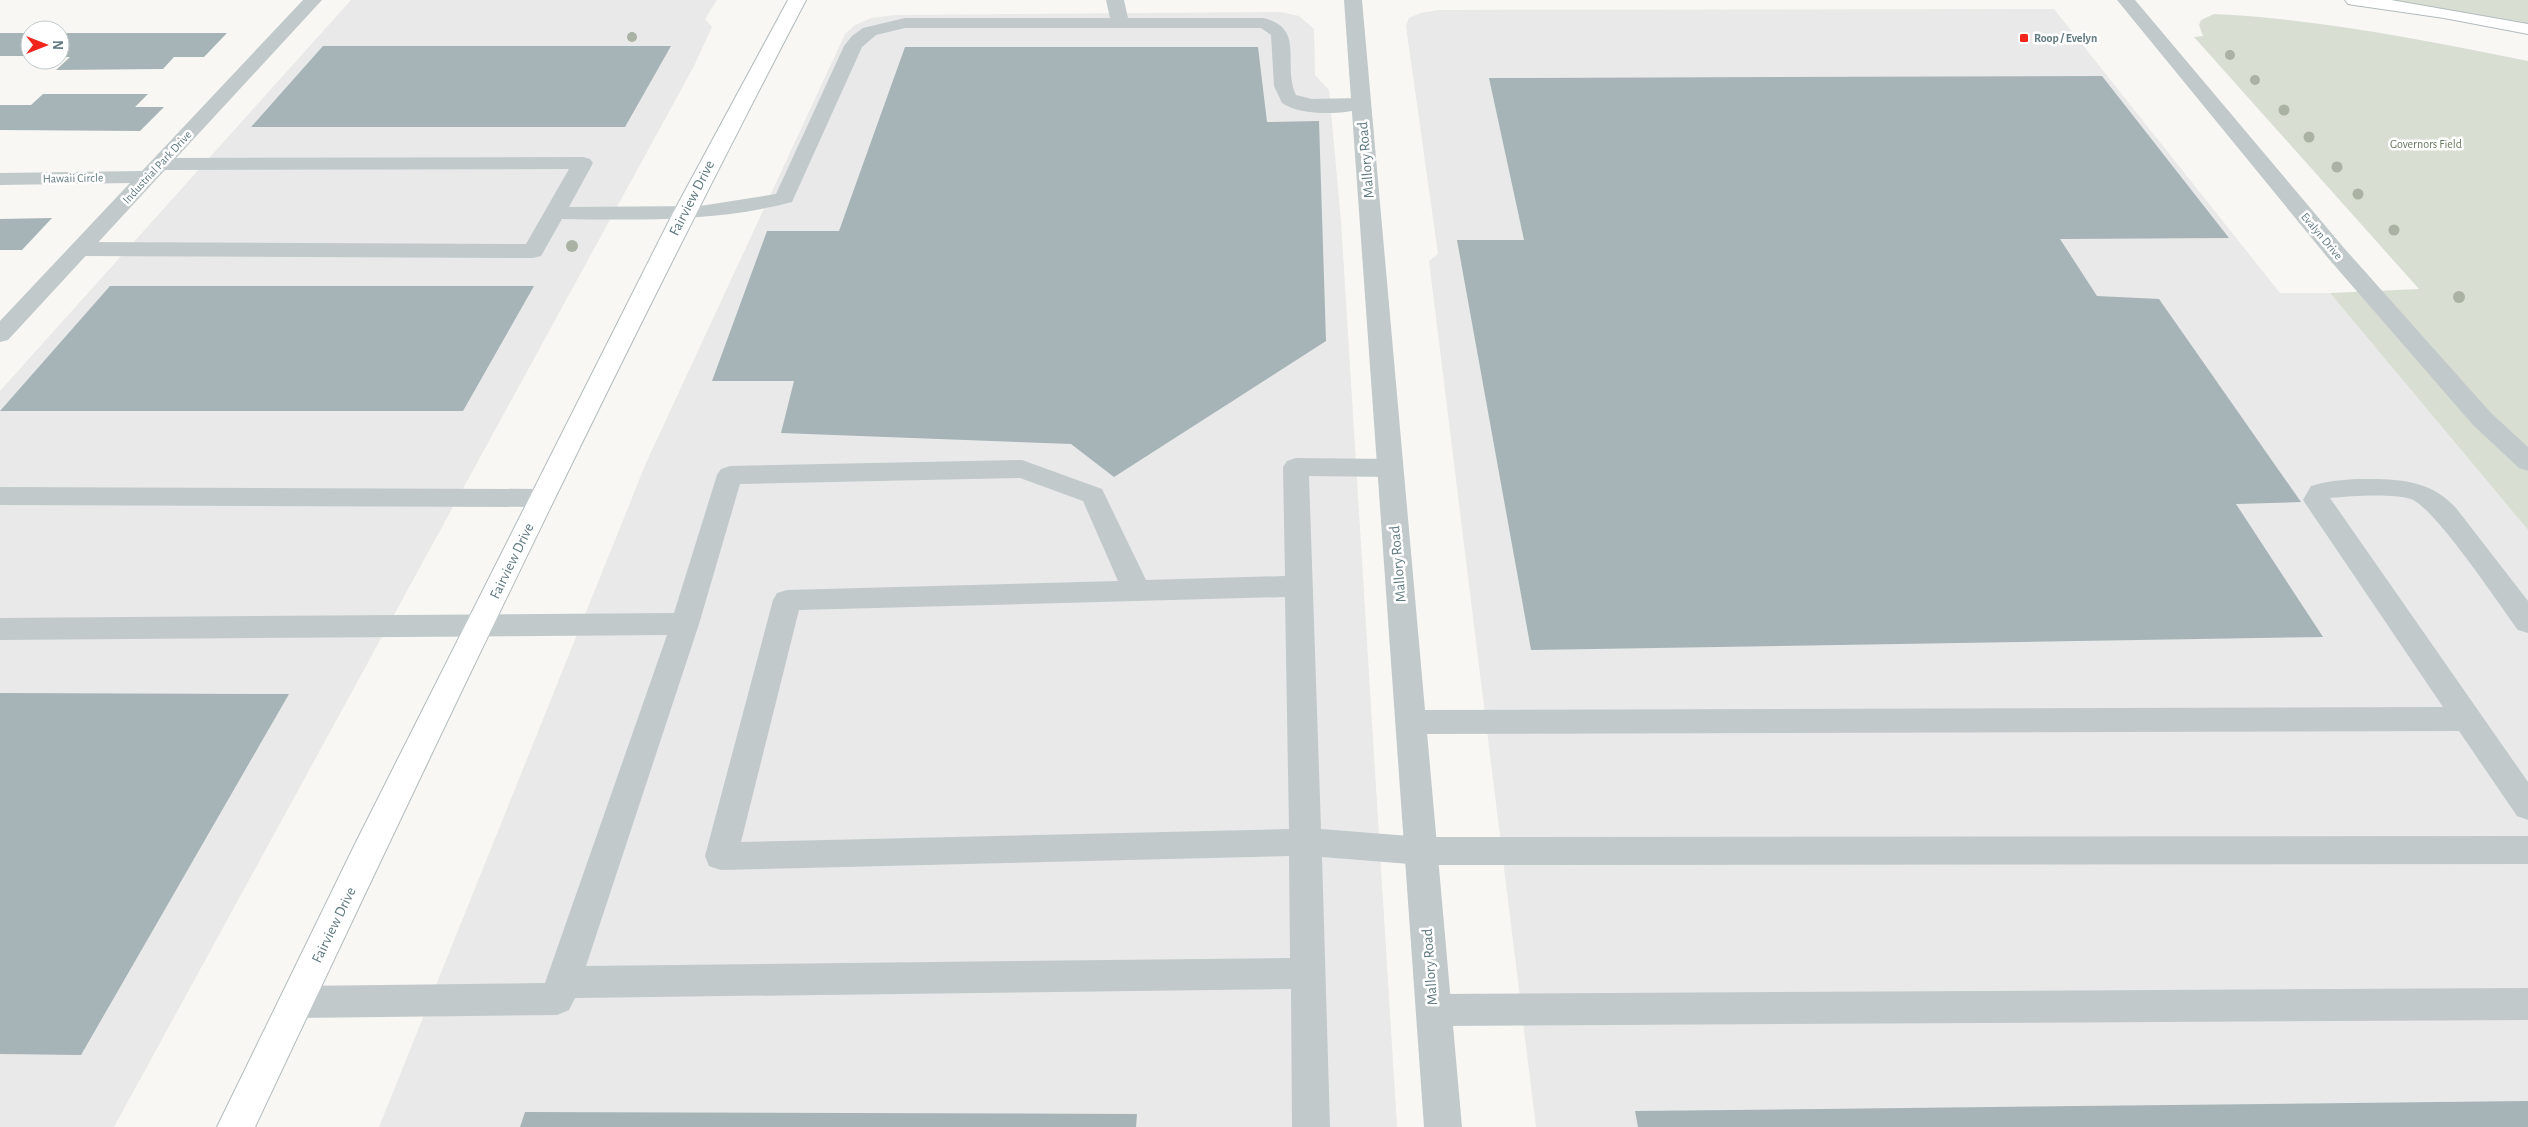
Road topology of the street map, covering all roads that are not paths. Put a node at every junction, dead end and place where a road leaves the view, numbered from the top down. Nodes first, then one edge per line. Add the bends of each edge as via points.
1 (313, 0) edge
2 (797, 0) edge
3 (1115, 0) edge
4 (1353, 0) edge
5 (2126, 0) edge
6 (2354, 0) edge
7 (1120, 23) junction
8 (2528, 29) edge
9 (1361, 104) junction
10 (153, 170) junction
11 (0, 179) edge
12 (554, 213) junction
13 (684, 213) junction
14 (82, 249) junction
15 (0, 335) edge
16 (2528, 462) edge
17 (1390, 468) junction
18 (0, 496) edge
19 (542, 498) junction
20 (1300, 586) junction
21 (1137, 591) junction
22 (2528, 622) edge
23 (685, 624) junction
24 (480, 626) junction
25 (0, 629) edge
26 (2467, 719) junction
27 (1411, 722) junction
28 (2528, 807) edge
29 (1305, 842) junction
30 (2528, 850) edge
31 (1422, 851) junction
32 (1308, 973) junction
33 (563, 982) junction
34 (296, 1002) junction
35 (2528, 1004) edge
36 (1434, 1010) junction
37 (236, 1127) edge
38 (1311, 1127) edge
39 (1443, 1127) edge

1 - 10 street, Industrial Park Drive
2 - 13 main road, Fairview Drive
3 - 7 street
4 - 9 street, Mallory Road
5 - 16 street, Evalyn Drive via 2336,253 2482,419
6 - 8 main road
7 - 9 street via 1263,23 1272,26 1280,34 1284,89 1289,99 1294,103 1320,105
7 - 13 street via 905,23 873,29 860,36 853,46 785,198 758,206
9 - 17 street, Mallory Road
10 - 11 street, Hawaii Circle
10 - 12 street, Hawaii Circle via 583,163
10 - 14 street, Industrial Park Drive
12 - 13 street
12 - 14 street via 532,250
13 - 19 main road, Fairview Drive
14 - 15 street, Industrial Park Drive
17 - 20 street via 1296,466
17 - 27 street, Mallory Road
18 - 19 street
19 - 24 main road, Fairview Drive
20 - 21 street
20 - 29 street
21 - 23 street via 1093,495 1022,469 730,475
21 - 29 street via 787,600 721,856
22 - 26 street via 2437,503 2418,492 2400,489 2331,489 2320,492 2316,500 2323,511
23 - 24 street
23 - 33 street
24 - 25 street
24 - 34 main road, Fairview Drive
26 - 27 street
26 - 28 street
27 - 31 street, Mallory Road
29 - 31 street
29 - 32 street
30 - 31 street
31 - 36 street, Mallory Road
32 - 33 street
32 - 38 street
33 - 34 street via 557,999
34 - 37 main road, Fairview Drive
35 - 36 street
36 - 39 street, Mallory Road

